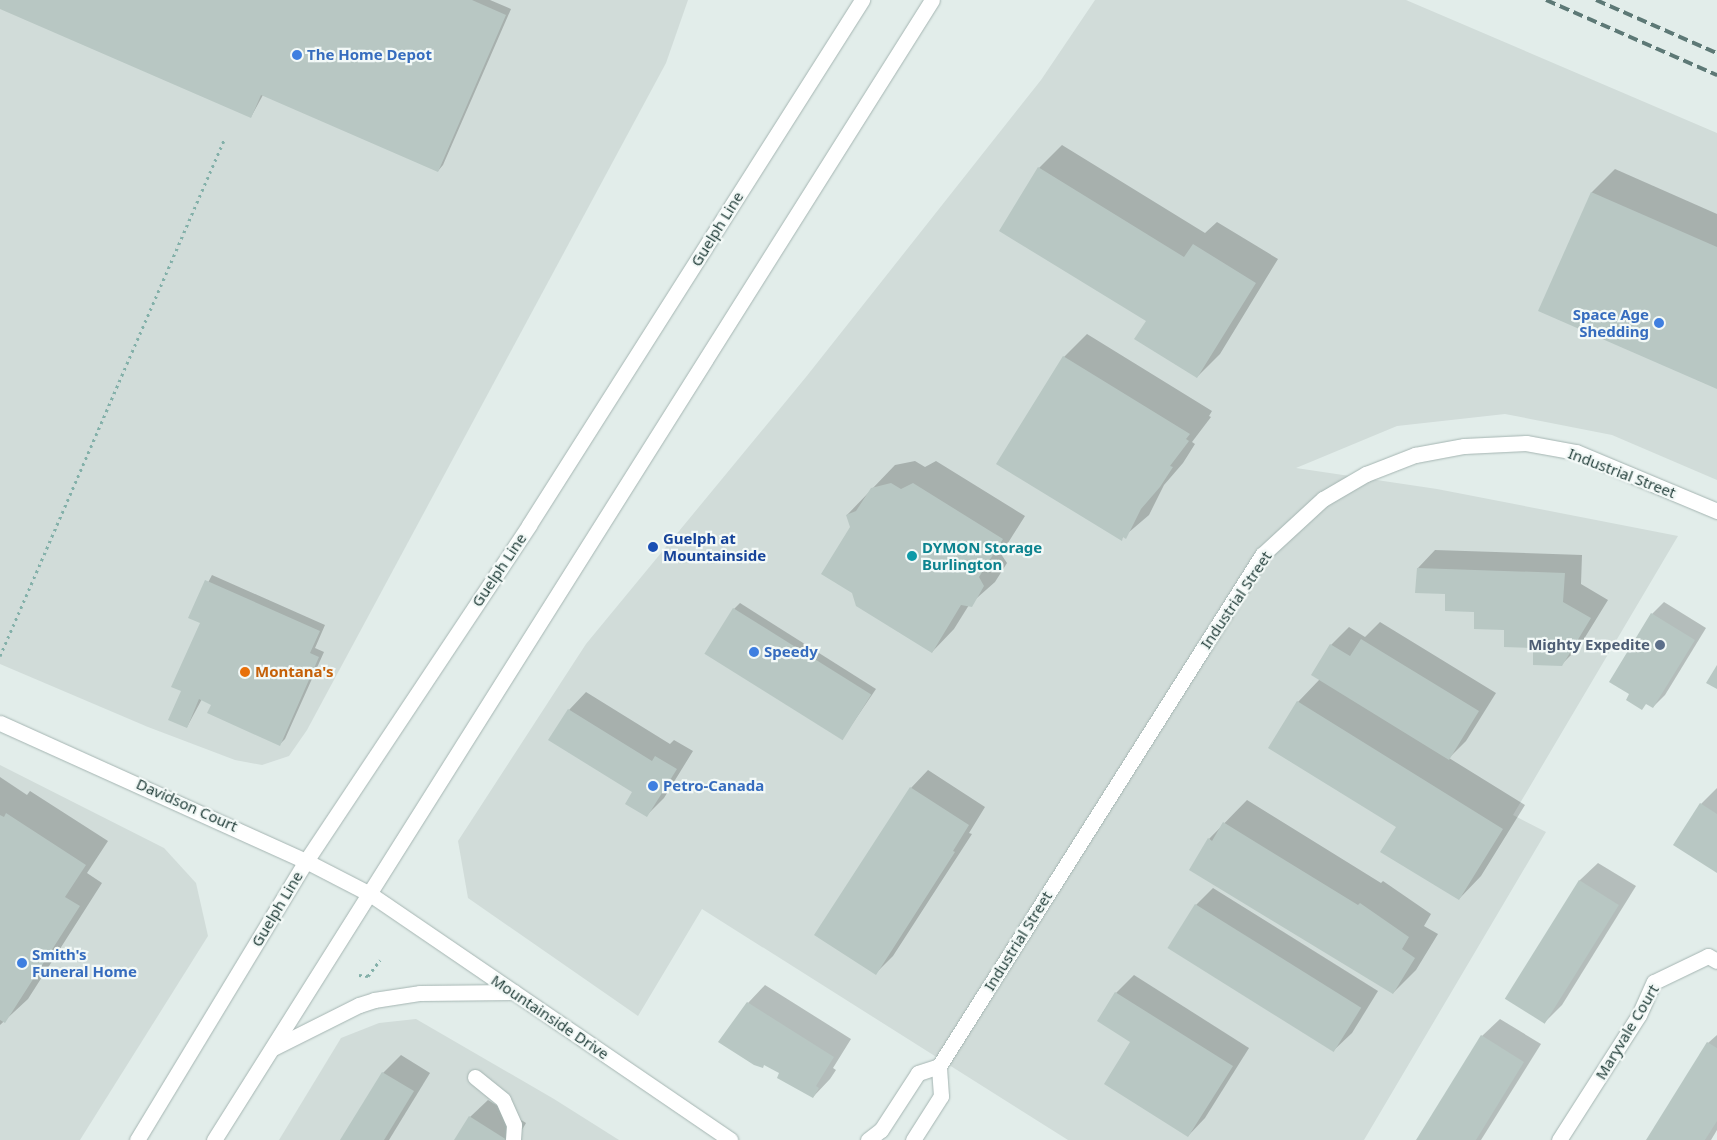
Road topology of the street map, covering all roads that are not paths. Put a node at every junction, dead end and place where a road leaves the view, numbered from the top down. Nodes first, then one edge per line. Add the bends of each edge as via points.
1 (862, 0) edge
2 (932, 0) edge
3 (1717, 511) edge
4 (0, 723) edge
5 (306, 861) junction
6 (370, 894) junction
7 (1717, 961) edge
8 (514, 992) junction
9 (272, 1048) junction
10 (939, 1066) junction
11 (475, 1077) dead end
12 (137, 1140) edge
13 (214, 1140) edge
14 (513, 1140) edge
15 (730, 1140) edge
16 (868, 1140) edge
17 (913, 1140) edge
18 (1560, 1140) edge

1 - 5 main road, Guelph Line via 529,526
2 - 6 main road
3 - 10 main road, Industrial Street via 1576,452 1526,443 1464,446 1414,455 1366,474 1323,498 1262,555
4 - 5 main road, Davidson Court
5 - 6 main road, Davidson Court
5 - 12 main road, Guelph Line
6 - 8 main road, Mountainside Drive
6 - 9 main road
7 - 18 main road, Maryvale Court via 1708,956 1654,982 1639,1015
8 - 9 main road via 420,993 374,1000 359,1004
8 - 15 main road, Mountainside Drive
9 - 13 main road
10 - 16 main road via 918,1073 881,1130
10 - 17 main road via 941,1096
11 - 14 main road via 503,1100 514,1125

